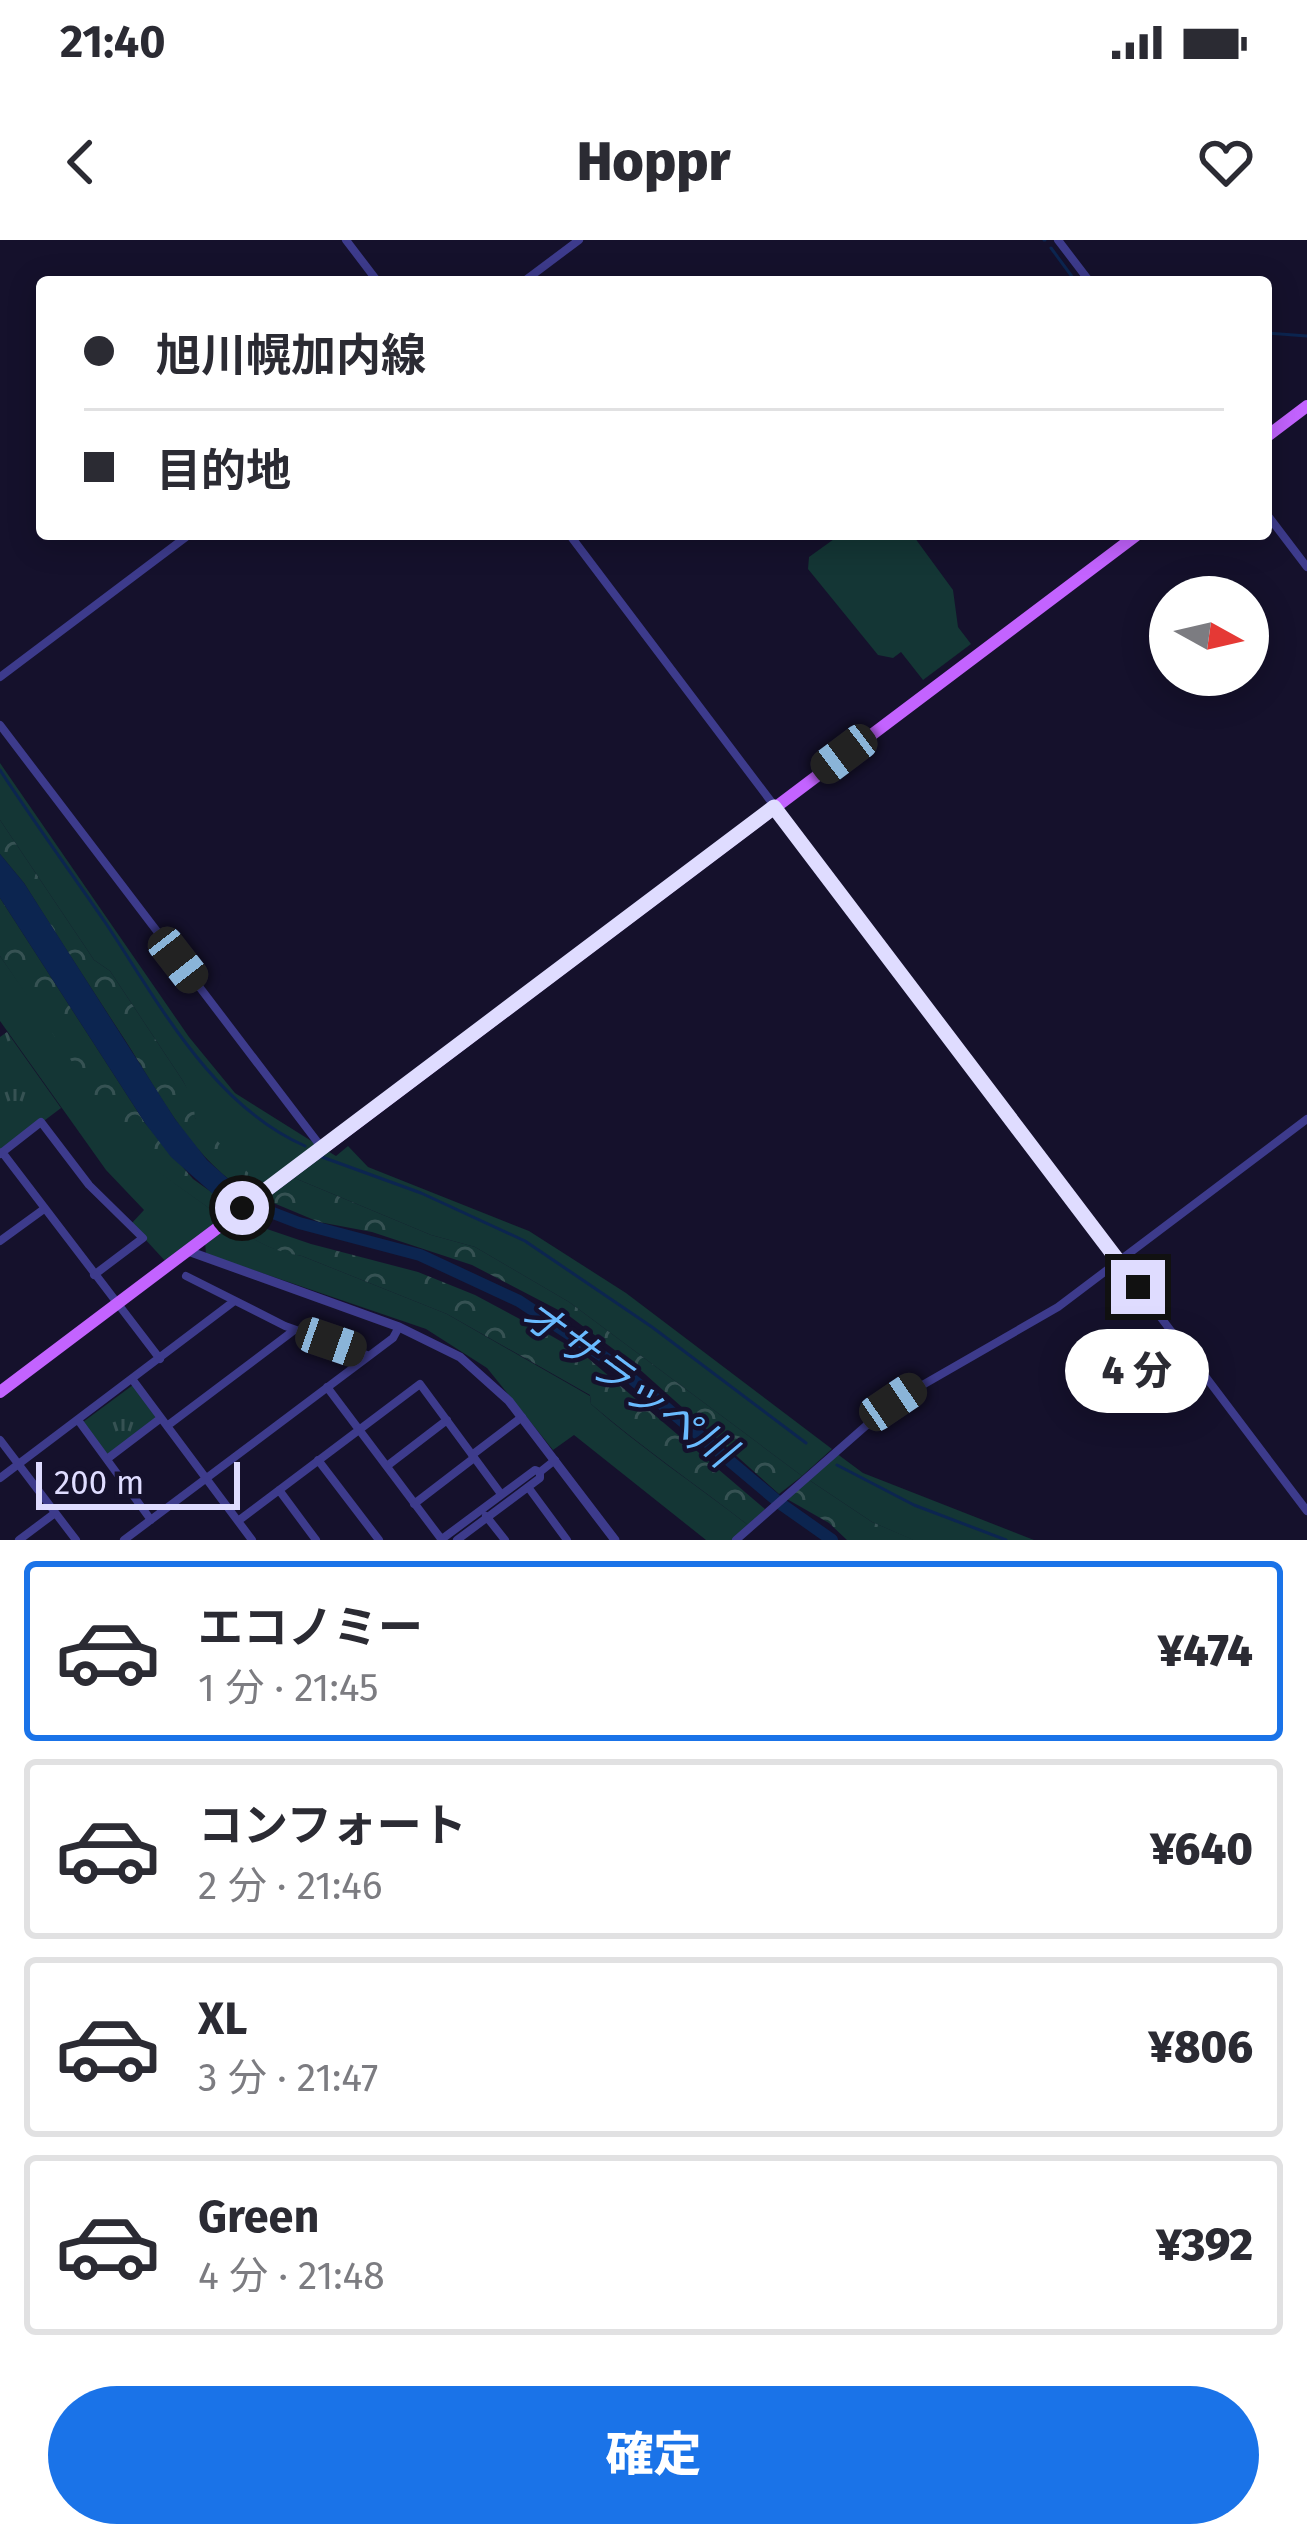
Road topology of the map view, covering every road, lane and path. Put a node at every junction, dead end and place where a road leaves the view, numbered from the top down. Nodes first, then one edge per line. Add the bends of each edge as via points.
1 (346, 240) edge
2 (579, 240) edge
3 (1058, 240) edge
4 (373, 276) edge
5 (531, 276) edge
6 (1085, 276) edge
7 (1307, 406) edge
8 (1272, 432) edge
9 (1272, 521) edge
10 (182, 540) edge
11 (574, 540) edge
12 (1130, 540) edge
13 (1307, 568) edge
14 (0, 676) edge
15 (0, 725) edge
16 (774, 807) junction
17 (1307, 1119) edge
18 (322, 1148) junction
19 (1, 1153) edge
20 (44, 1209) junction
21 (2, 1237) edge
22 (188, 1251) junction
23 (1119, 1261) junction
24 (94, 1275) junction
25 (186, 1276) dead end
26 (233, 1302) junction
27 (117, 1304) junction
28 (399, 1327) junction
29 (295, 1330) junction
30 (368, 1355) junction
31 (160, 1358) junction
32 (132, 1379) junction
33 (327, 1387) junction
34 (0, 1391) edge
35 (522, 1417) junction
36 (78, 1420) junction
37 (447, 1420) junction
38 (164, 1422) junction
39 (359, 1428) junction
40 (0, 1440) edge
41 (473, 1456) junction
42 (107, 1460) junction
43 (318, 1460) junction
44 (555, 1460) junction
45 (19, 1464) junction
46 (387, 1466) junction
47 (540, 1472) junction
48 (0, 1478) edge
49 (206, 1479) junction
50 (528, 1487) junction
51 (279, 1490) junction
52 (501, 1494) junction
53 (415, 1504) junction
54 (1307, 1511) edge
55 (55, 1513) junction
56 (485, 1514) junction
57 (151, 1520) junction
58 (238, 1521) junction
59 (19, 1540) edge
60 (76, 1540) edge
61 (124, 1540) edge
62 (252, 1540) edge
63 (316, 1540) edge
64 (379, 1540) edge
65 (442, 1540) edge
66 (458, 1540) edge
67 (505, 1540) edge
68 (567, 1540) edge
69 (615, 1540) edge
70 (736, 1540) edge

1 - 4 street
2 - 5 street
3 - 6 street
7 - 8 main road
9 - 13 street
10 - 14 street
11 - 16 street
12 - 16 main road
15 - 18 street
16 - 18 main road
16 - 23 street
17 - 23 street
18 - 22 main road
19 - 20 street
19 - 24 street via 41,1122 142,1238
20 - 21 street
20 - 24 street
22 - 27 main road
22 - 28 street
23 - 54 street
23 - 70 street via 893,1402
24 - 27 street
25 - 26 street
26 - 29 street
26 - 31 street
27 - 31 street
27 - 34 main road
28 - 30 street
28 - 35 street via 460,1357
29 - 30 street
29 - 38 street
30 - 33 street
31 - 32 street
32 - 36 street
32 - 38 street
33 - 39 street
33 - 49 street
35 - 41 street
35 - 44 street
36 - 42 street
36 - 45 street
37 - 39 street via 421,1384
37 - 41 street
37 - 46 street
38 - 42 street
38 - 49 street
39 - 43 street
39 - 46 street
40 - 45 street
41 - 52 street
41 - 53 street
42 - 57 street
43 - 51 street
43 - 64 street
44 - 47 street
44 - 69 street
45 - 48 street
45 - 55 street
46 - 53 street
47 - 50 street
47 - 52 street
49 - 57 street
49 - 58 street
50 - 56 street
50 - 68 street
51 - 58 street
51 - 63 street
52 - 56 street
53 - 65 street
55 - 59 street
55 - 60 street
56 - 65 street
56 - 66 street
56 - 67 street
57 - 61 street
58 - 62 street

